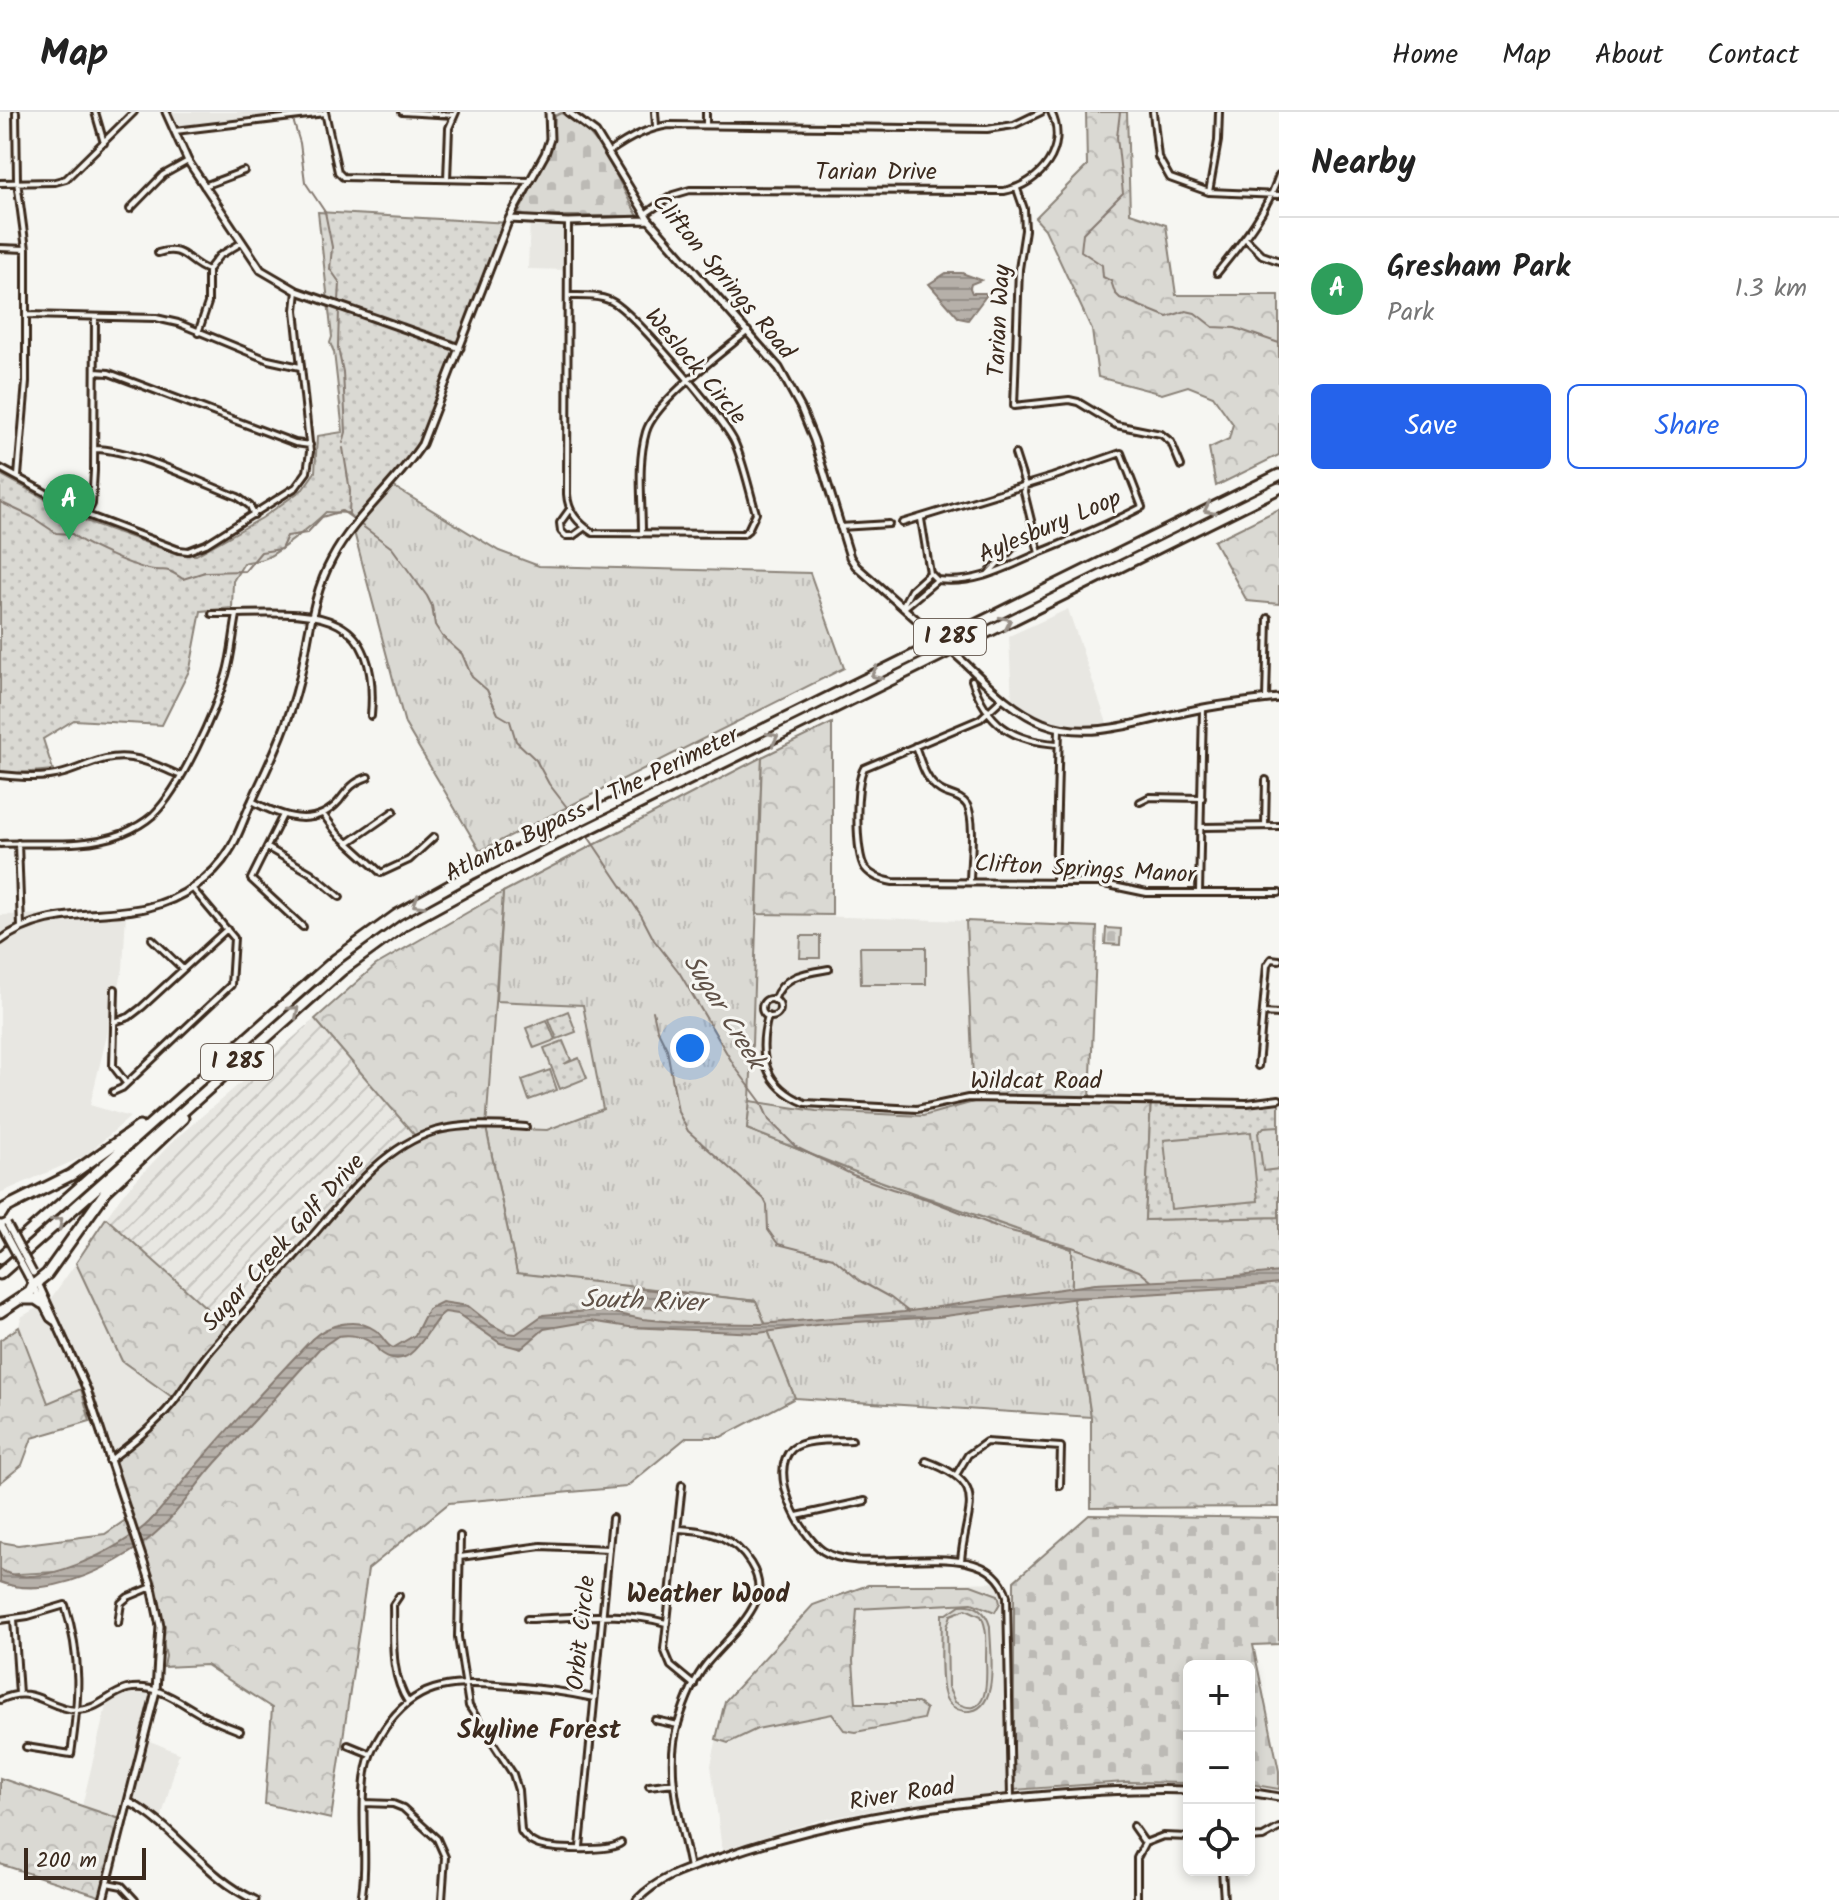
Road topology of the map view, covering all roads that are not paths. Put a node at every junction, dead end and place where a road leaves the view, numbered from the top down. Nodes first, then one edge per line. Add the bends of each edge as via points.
1 (16, 112) edge
2 (95, 112) edge
3 (134, 112) edge
4 (166, 112) edge
5 (402, 112) edge
6 (549, 112) edge
7 (568, 112) edge
8 (655, 112) edge
9 (706, 112) edge
10 (1041, 112) edge
11 (1051, 112) edge
12 (1153, 112) edge
13 (1219, 112) edge
14 (325, 113) edge
15 (455, 113) edge
16 (706, 125) junction
17 (656, 127) junction
18 (172, 131) junction
19 (104, 143) junction
20 (609, 152) junction
21 (188, 161) junction
22 (244, 171) dead end
23 (1279, 175) edge
24 (447, 179) junction
25 (17, 181) junction
26 (530, 181) junction
27 (0, 183) edge
28 (204, 186) junction
29 (1017, 189) junction
30 (1209, 192) junction
31 (1276, 195) edge
32 (130, 209) dead end
33 (647, 217) junction
34 (509, 219) junction
35 (568, 222) junction
36 (1245, 238) junction
37 (241, 243) junction
38 (0, 248) edge
39 (26, 249) junction
40 (158, 253) dead end
41 (1279, 261) edge
42 (208, 270) junction
43 (1217, 273) dead end
44 (297, 291) junction
45 (569, 296) junction
46 (26, 315) junction
47 (95, 317) junction
48 (748, 331) junction
49 (198, 333) junction
50 (460, 348) junction
51 (300, 367) junction
52 (95, 372) junction
53 (689, 381) junction
54 (310, 445) junction
55 (94, 449) junction
56 (1015, 454) dead end
57 (1181, 466) dead end
58 (0, 468) edge
59 (1279, 475) edge
60 (18, 477) junction
61 (1025, 485) junction
62 (1279, 488) edge
63 (570, 509) junction
64 (87, 515) junction
65 (254, 515) junction
66 (921, 519) junction
67 (902, 523) dead end
68 (889, 524) dead end
69 (585, 527) junction
70 (840, 527) junction
71 (642, 533) junction
72 (1034, 535) junction
73 (1039, 553) junction
74 (930, 573) junction
75 (988, 575) junction
76 (937, 580) junction
77 (918, 584) junction
78 (926, 591) junction
79 (904, 606) junction
80 (212, 614) dead end
81 (237, 615) junction
82 (312, 615) junction
83 (1268, 618) dead end
84 (972, 680) dead end
85 (1003, 698) junction
86 (1279, 698) edge
87 (1266, 699) junction
88 (1203, 708) junction
89 (987, 714) junction
90 (371, 716) dead end
91 (1059, 728) junction
92 (1057, 744) junction
93 (915, 746) junction
94 (0, 775) edge
95 (180, 775) junction
96 (368, 777) dead end
97 (1266, 780) dead end
98 (1202, 798) junction
99 (252, 801) junction
100 (1140, 802) dead end
101 (625, 804) junction
102 (394, 811) dead end
103 (323, 814) junction
104 (283, 815) junction
105 (1265, 826) junction
106 (1279, 826) edge
107 (1201, 827) junction
108 (434, 837) dead end
109 (18, 843) junction
110 (348, 843) junction
111 (0, 844) edge
112 (268, 848) junction
113 (970, 883) junction
114 (1055, 883) junction
115 (192, 888) junction
116 (1199, 893) junction
117 (1279, 893) edge
118 (340, 897) dead end
119 (21, 927) junction
120 (303, 927) dead end
121 (227, 929) junction
122 (152, 939) dead end
123 (0, 941) edge
124 (1279, 960) edge
125 (183, 969) junction
126 (829, 969) dead end
127 (115, 989) dead end
128 (774, 1000) junction
129 (1263, 1013) junction
130 (1279, 1014) edge
131 (768, 1016) junction
132 (114, 1022) junction
133 (241, 1059) junction
134 (1258, 1066) dead end
135 (126, 1083) junction
136 (113, 1092) dead end
137 (178, 1099) junction
138 (1279, 1099) edge
139 (526, 1127) dead end
140 (0, 1203) edge
141 (13, 1204) junction
142 (0, 1214) edge
143 (3, 1225) edge
144 (0, 1258) edge
145 (0, 1274) edge
146 (32, 1279) junction
147 (20, 1299) junction
148 (42, 1303) junction
149 (0, 1312) edge
150 (54, 1321) junction
151 (852, 1440) dead end
152 (109, 1461) junction
153 (926, 1461) dead end
154 (956, 1475) junction
155 (682, 1485) dead end
156 (1060, 1486) dead end
157 (865, 1501) dead end
158 (796, 1517) junction
159 (612, 1518) dead end
160 (679, 1529) junction
161 (460, 1536) dead end
162 (609, 1549) junction
163 (460, 1557) junction
164 (960, 1562) junction
165 (152, 1587) junction
166 (399, 1596) dead end
167 (603, 1617) junction
168 (14, 1619) junction
169 (527, 1619) dead end
170 (0, 1620) edge
171 (118, 1623) dead end
172 (666, 1623) junction
173 (465, 1683) junction
174 (694, 1685) junction
175 (156, 1691) junction
176 (19, 1694) junction
177 (594, 1698) junction
178 (0, 1700) edge
179 (408, 1702) junction
180 (77, 1710) junction
181 (655, 1720) dead end
182 (678, 1725) junction
183 (240, 1731) dead end
184 (348, 1745) dead end
185 (26, 1747) dead end
186 (370, 1754) junction
187 (674, 1783) junction
188 (649, 1786) dead end
189 (1183, 1790) edge
190 (1255, 1793) edge
191 (1279, 1797) edge
192 (1011, 1798) junction
193 (129, 1802) junction
194 (364, 1803) junction
195 (1133, 1826) dead end
196 (1279, 1828) edge
197 (1183, 1837) edge
198 (1255, 1838) edge
199 (621, 1843) dead end
200 (1145, 1843) junction
201 (580, 1847) junction
202 (690, 1868) junction
203 (1222, 1876) edge
204 (107, 1883) junction
205 (103, 1900) edge
206 (135, 1900) edge
207 (255, 1900) edge
208 (361, 1900) edge
209 (442, 1900) edge
210 (637, 1900) edge
211 (1137, 1900) edge
212 (1224, 1900) edge

1 - 25 street
2 - 19 street
3 - 19 street
4 - 18 street
5 - 15 street
6 - 26 street via 550,139
7 - 20 street, Clifton Springs Road via 596,133
8 - 17 street
9 - 16 street
10 - 16 street via 1014,125 987,129
11 - 29 street via 1058,128 1054,156
12 - 30 street via 1155,144 1170,178
13 - 30 street
14 - 18 street
14 - 24 street via 343,177
15 - 24 street via 449,128
16 - 17 street
17 - 20 street
18 - 21 street
19 - 25 street via 66,179
20 - 33 street, Clifton Springs Road
21 - 28 street
21 - 32 street via 163,175
22 - 28 street
23 - 31 street
24 - 26 street
25 - 27 street
25 - 39 street
26 - 34 street
28 - 37 street
29 - 33 street, Tarian Drive via 690,190 673,195
29 - 57 street, Tarian Way via 1025,230 1014,406 1078,402 1116,425 1161,434 1171,442
30 - 31 street
31 - 36 street
33 - 35 street
33 - 48 street, Clifton Springs Road
34 - 35 street
34 - 50 street
35 - 45 street
36 - 41 street via 1262,255
36 - 43 street
37 - 42 street
37 - 44 street via 261,270
38 - 39 street
39 - 46 street
40 - 42 street via 177,251
42 - 49 street via 208,303
44 - 50 street
44 - 51 street
45 - 53 street, Weslock Circle via 600,297 620,306
45 - 63 street
46 - 47 street
46 - 60 street
47 - 49 street via 156,318
47 - 52 street
48 - 53 street
48 - 70 street, Clifton Springs Road via 779,368 801,408
49 - 51 street
50 - 82 street via 422,444 332,557
51 - 54 street
52 - 54 street
52 - 55 street
53 - 71 street via 647,428
53 - 71 street, Weslock Circle via 734,442 754,521 743,534
54 - 65 street via 301,483
55 - 64 street
55 - 65 street via 136,458 238,497
56 - 61 street
58 - 60 street
59 -> 101 highway, Atlanta Bypass / The Perimeter / I 285
60 - 64 street
61 - 66 street, Aylesbury Loop
61 - 72 street
61 - 73 street, Aylesbury Loop via 1121,453 1142,507
101 -> 62 highway, Atlanta Bypass / The Perimeter / I 285
63 - 69 street
63 - 69 street, Weslock Circle via 560,523 563,534 573,536
64 - 65 street via 188,551
66 - 67 street, Aylesbury Loop
66 - 74 street
68 - 70 street
69 - 71 street, Weslock Circle via 593,533
70 - 79 street, Clifton Springs Road via 856,566
72 - 73 street
72 - 75 street via 1017,543
73 - 75 street, Aylesbury Loop
74 - 76 street
74 - 77 street
75 - 76 street, Aylesbury Loop
76 - 78 street
77 - 78 street
77 - 79 street
78 - 79 street
79 - 85 street, Clifton Springs Road, bridge
80 - 81 street
81 - 82 street
81 - 95 street via 226,676
82 - 90 street via 349,629 363,653 373,689
82 - 99 street via 292,706
83 - 87 street
84 - 89 street
85 - 89 street, Clifton Springs Manor
85 - 91 street, Clifton Springs Road
86 - 87 street, Clifton Springs Road
87 - 88 street, Clifton Springs Road
88 - 91 street, Clifton Springs Road via 1098,730
88 - 98 street
89 - 92 street via 1022,738
89 - 93 street, Clifton Springs Manor
91 - 92 street
92 - 114 street
93 - 113 street via 930,782 969,808
93 - 113 street, Clifton Springs Manor via 869,765 861,774 860,859 869,873 884,880
94 - 95 street via 55,775 115,757
95 - 109 street via 151,817 121,834 86,842
96 - 103 street via 350,786
97 - 105 street
98 - 100 street via 1150,797
98 - 107 street
99 - 104 street
99 - 115 street via 230,850
133 -> 101 highway, Atlanta Bypass / The Perimeter / I 285 via 323,986 423,913
101 -> 137 highway, Atlanta Bypass / The Perimeter / I 285 via 424,899 352,947
102 - 110 street
103 - 104 street via 305,819
103 - 110 street
104 - 112 street
105 - 106 street
105 - 107 street
107 - 116 street
108 - 110 street via 384,873
109 - 111 street
109 - 119 street
112 - 118 street
112 - 120 street via 251,879
113 - 114 street, Clifton Springs Manor
114 - 116 street, Clifton Springs Manor
115 - 119 street via 141,910 55,916
115 - 121 street
116 - 117 street, Clifton Springs Manor
119 - 123 street
121 - 125 street
121 - 135 street via 234,938 229,989
122 - 125 street
124 - 129 street via 1267,962
125 - 132 street via 135,1012
126 - 128 street via 785,981
127 - 132 street
128 - 131 street via 763,1004
128 - 131 street via 780,1010
129 - 130 street
129 - 134 street
131 - 138 street, Wildcat Road via 764,1059 770,1077 805,1103 917,1109 968,1098 1247,1103
132 - 135 street via 113,1066
145 -> 133 highway, Atlanta Bypass / The Perimeter / I 285
133 - 146 highway via 106,1191 47,1274
135 - 136 street
137 - 141 highway via 83,1168
137 - 144 highway, Atlanta Bypass / The Perimeter / I 285
139 - 152 street, Sugar Creek Golf Drive via 435,1131 377,1165 211,1349 165,1412
140 - 141 highway
141 - 142 highway
142 - 143 street
143 - 146 street, bridge
146 - 147 highway via 30,1292
146 - 148 street
146 - 150 street
147 - 148 highway
147 - 149 highway
148 - 150 street
150 - 152 street via 87,1390
151 - 158 street via 800,1444 790,1452 783,1467 784,1486
152 - 165 street
153 - 154 street
154 - 156 street via 968,1455 986,1442 1061,1447
154 - 164 street via 968,1490 971,1505
155 - 160 street
157 - 158 street
158 - 164 street via 815,1544 836,1557
159 - 162 street, Orbit Circle
160 - 172 street
160 - 174 street via 732,1543 754,1568 758,1588 755,1602
161 - 163 street
162 - 163 street via 541,1546
162 - 167 street, Orbit Circle
163 - 173 street via 458,1637
164 - 192 street via 992,1571 1007,1596
165 - 171 street via 121,1603
165 - 175 street via 160,1626
166 - 179 street via 393,1605 395,1673
167 - 169 street
167 - 172 street via 646,1617
167 - 177 street, Orbit Circle
168 - 170 street
168 - 176 street
168 - 180 street via 65,1605 76,1639
172 - 174 street via 666,1657
173 - 177 street via 542,1687
173 - 179 street via 443,1685
173 - 201 street via 473,1714 513,1774 523,1836 542,1846
174 - 182 street
175 - 180 street via 126,1690
175 - 183 street
175 - 193 street
176 - 178 street
176 - 180 street
177 - 201 street, Orbit Circle
179 - 186 street
180 - 185 street via 71,1754
181 - 182 street
182 - 187 street
184 - 186 street
186 - 194 street
187 - 188 street
187 - 202 street
189 - 192 street, River Road
190 - 191 street
192 - 202 street, River Road via 818,1827
193 - 204 street
193 - 207 street via 165,1824 228,1886
194 - 208 street
194 - 209 street via 403,1808 437,1839 445,1857
195 - 200 street
196 - 198 street
197 - 200 street
199 - 201 street via 609,1849
200 - 211 street via 1137,1858
202 - 210 street, River Road via 654,1883
203 - 212 street
204 - 205 street
204 - 206 street via 122,1886

